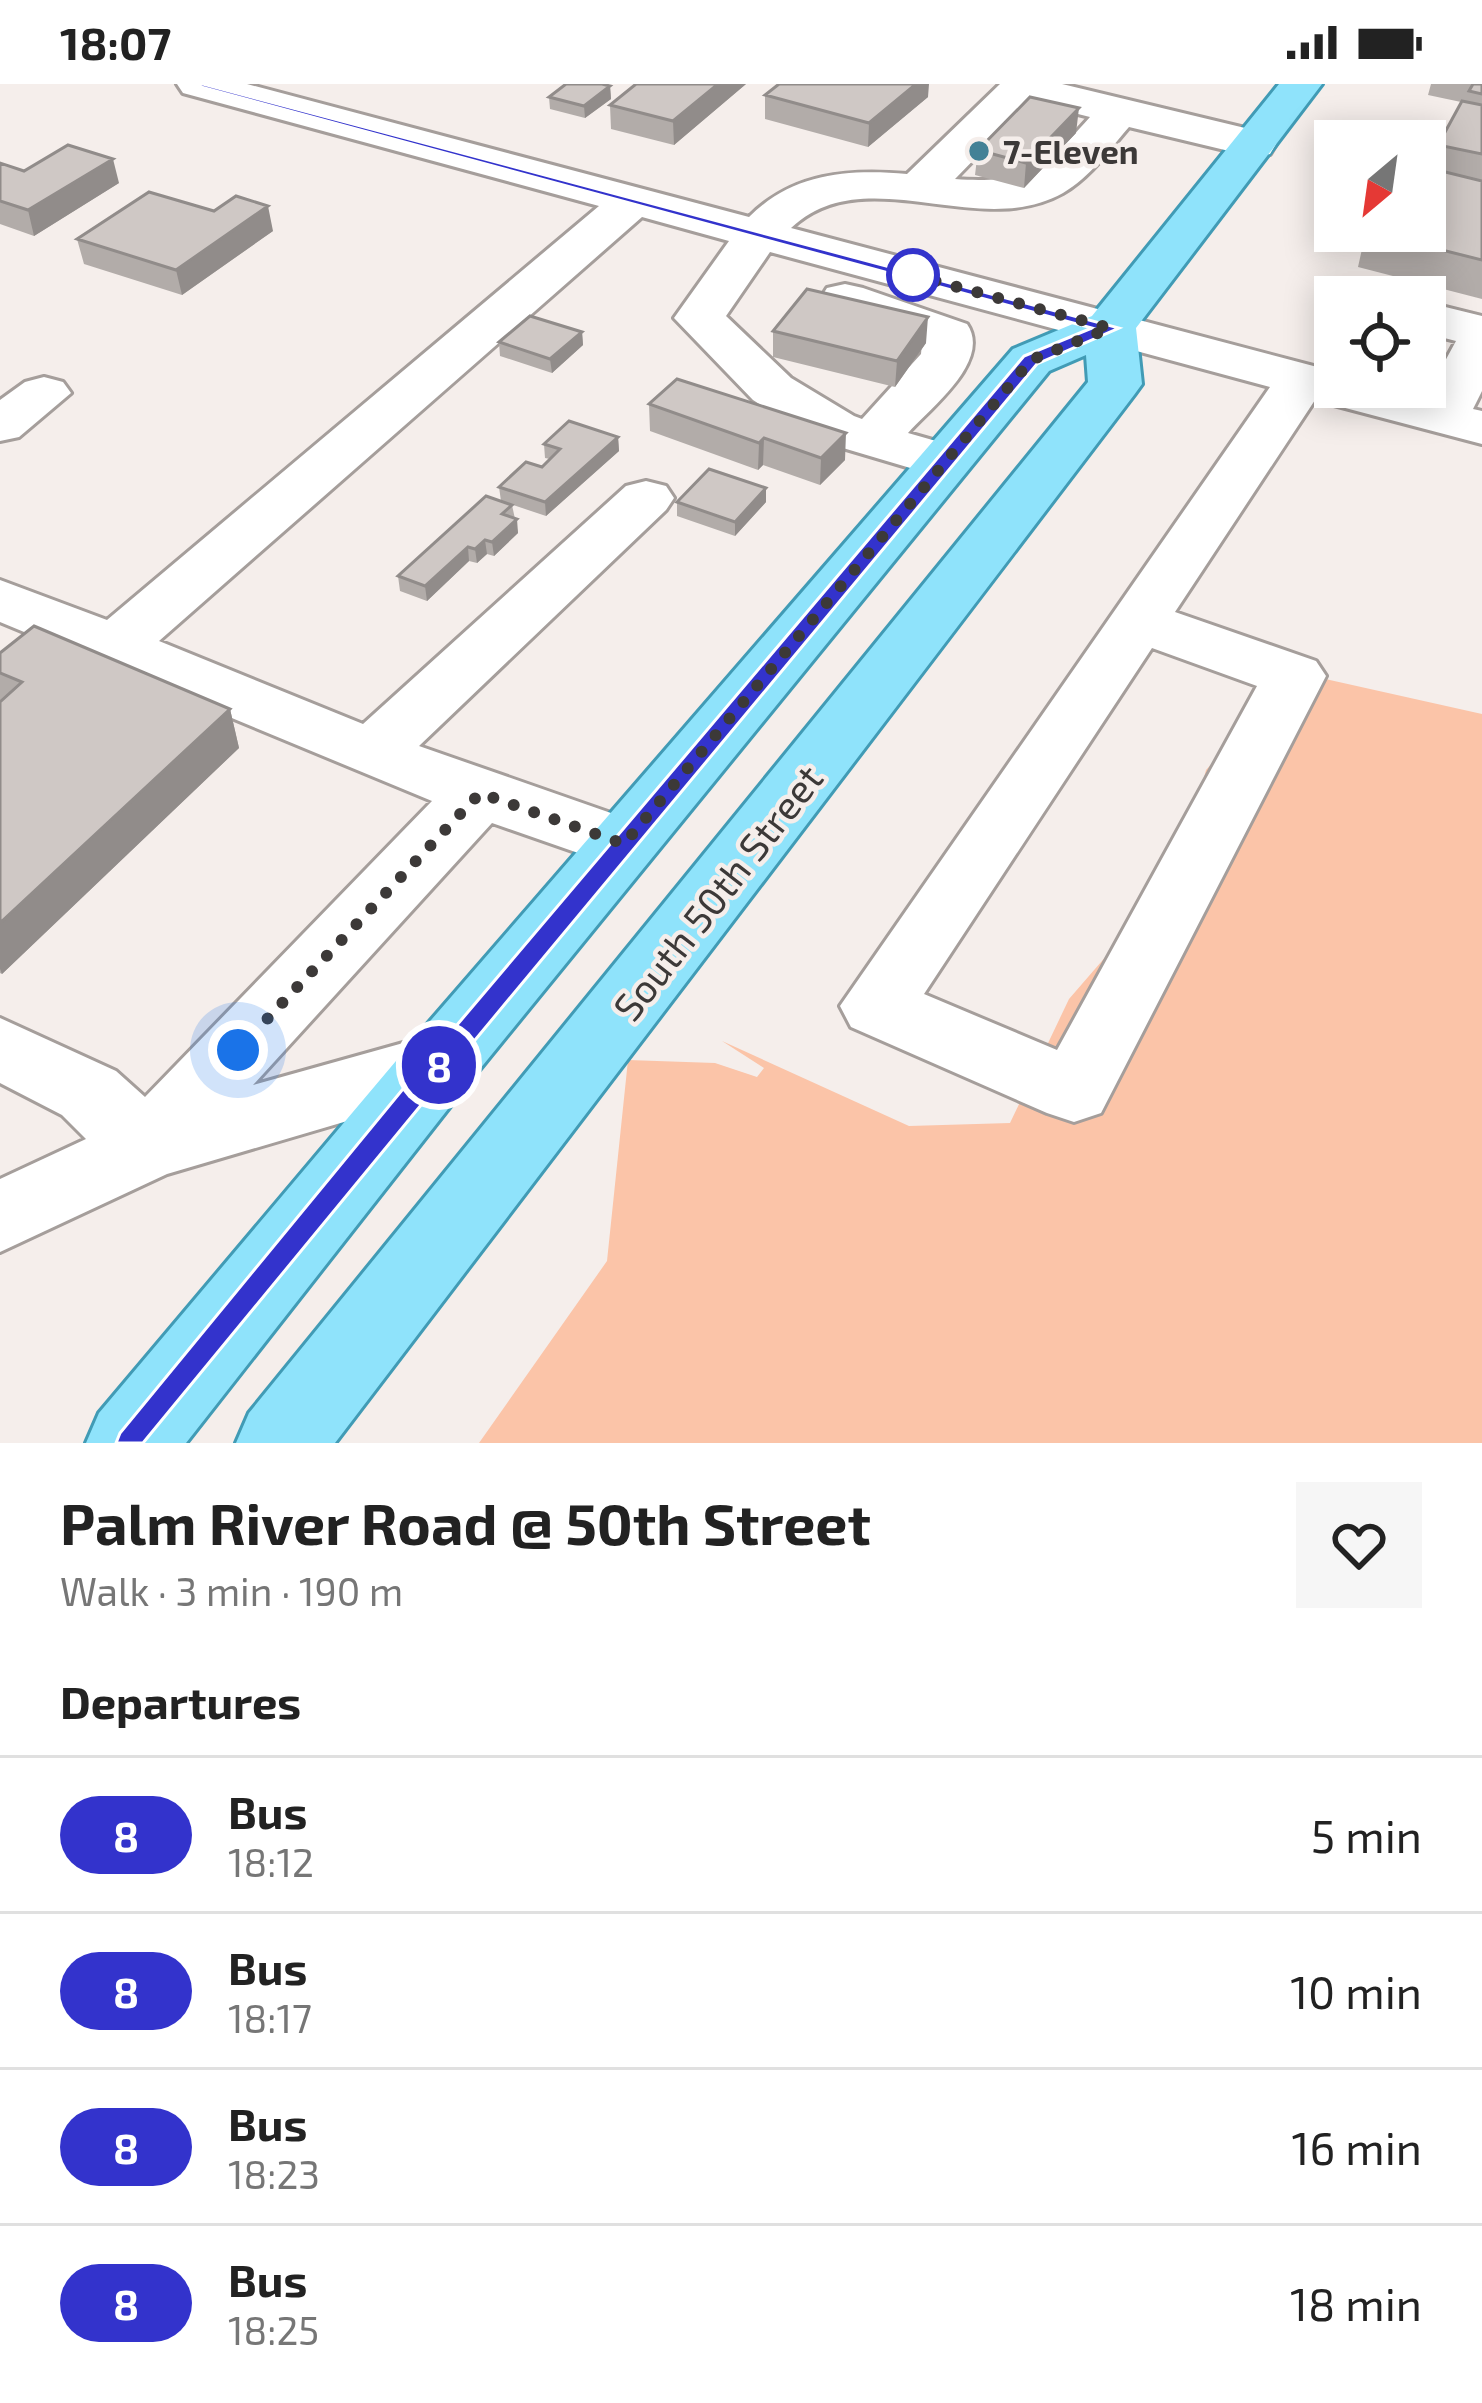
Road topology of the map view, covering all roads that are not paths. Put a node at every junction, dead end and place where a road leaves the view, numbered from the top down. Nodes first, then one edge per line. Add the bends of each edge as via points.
1 (198, 84) edge
2 (1301, 84) edge
3 (1119, 111) junction
4 (1254, 144) junction
5 (954, 168) junction
6 (634, 200) junction
7 (748, 251) junction
8 (1446, 324) edge
9 (1110, 328) junction
10 (1482, 336) edge
11 (1302, 379) junction
12 (44, 393) dead end
13 (1462, 423) edge
14 (0, 425) edge
15 (873, 440) junction
16 (944, 461) junction
17 (646, 498) dead end
18 (0, 599) edge
19 (1136, 620) junction
20 (115, 646) junction
21 (373, 752) junction
22 (480, 793) junction
23 (624, 844) junction
24 (0, 1048) edge
25 (439, 1064) junction
26 (148, 1147) junction
27 (0, 1216) edge
28 (131, 1443) edge
29 (281, 1443) edge

1 - 6 street
2 - 4 main road
3 - 4 street
3 - 5 street via 1041,187 1022,193
3 - 5 street via 1021,87
4 - 9 main road
5 - 7 street via 809,194
6 - 7 street
6 - 20 street
7 - 9 street
7 - 15 street via 699,319 772,389 835,428
7 - 15 street via 949,335 947,357
8 - 10 street
9 - 11 street
9 - 16 main road via 1031,360
9 - 29 main road, South 50th Street via 1115,384
10 - 13 street
11 - 13 street
11 - 19 street
12 - 14 street
15 - 16 street
16 - 23 main road
17 - 21 street
18 - 20 street
19 - 19 street via 877,1006 1074,1091 1294,676
20 - 21 street
21 - 22 street
22 - 23 street
22 - 26 street
23 - 25 main road
24 - 26 street via 89,1093
25 - 26 street
25 - 28 main road
26 - 27 street

